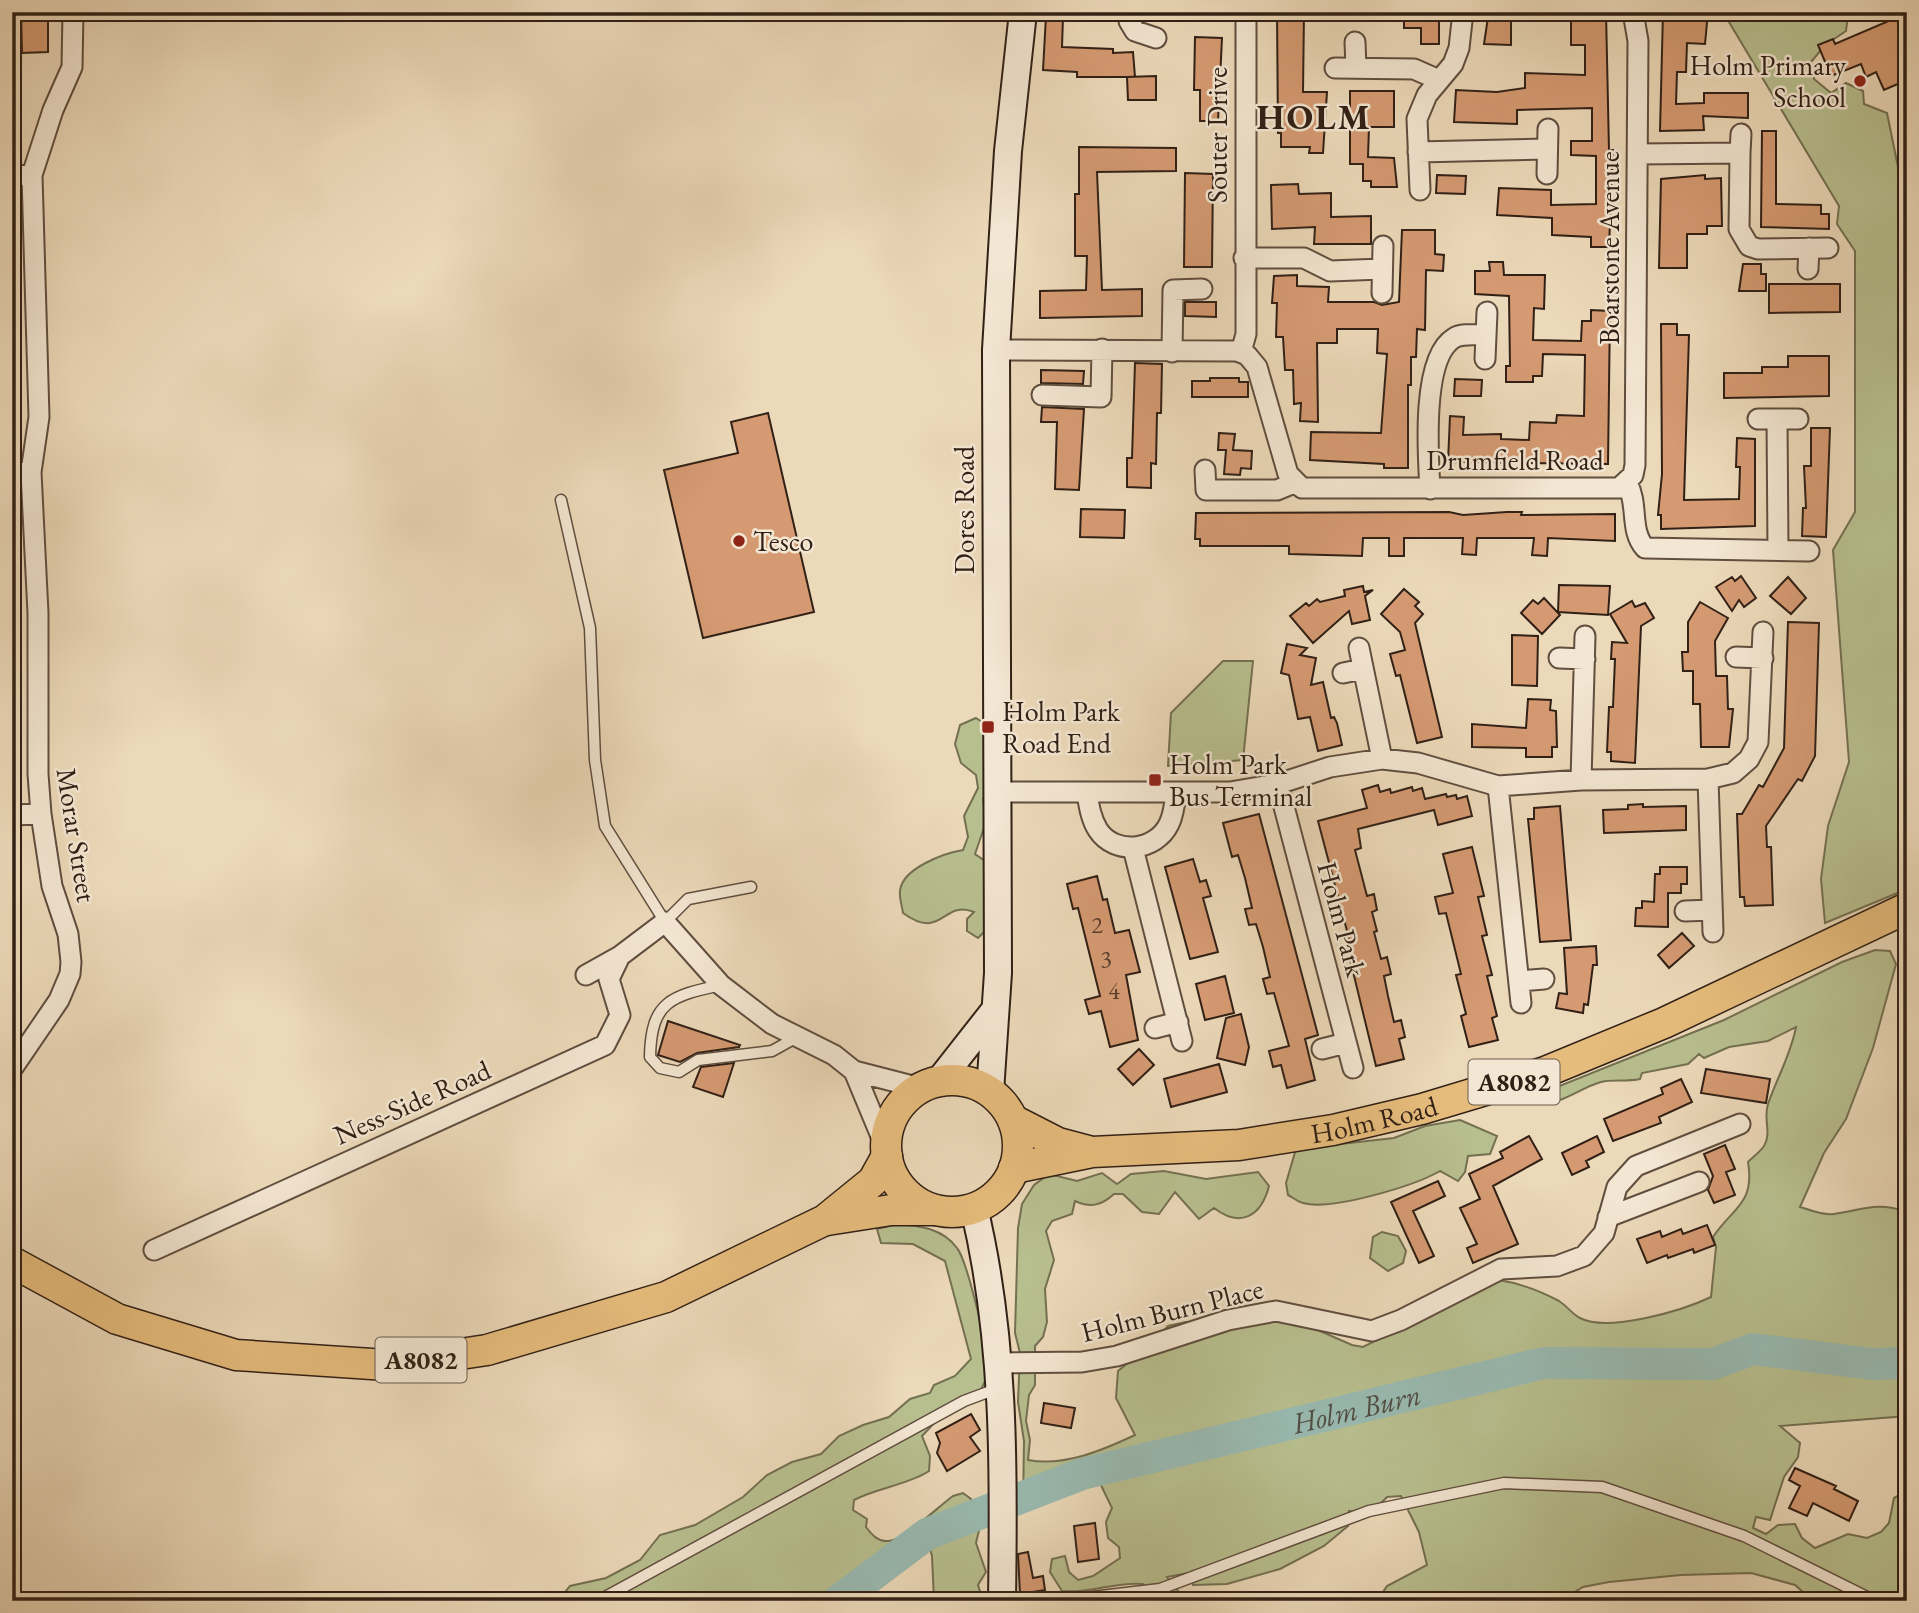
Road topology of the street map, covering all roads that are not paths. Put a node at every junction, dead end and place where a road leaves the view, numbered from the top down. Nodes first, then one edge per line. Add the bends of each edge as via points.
1 (73, 12) edge
2 (1024, 12) edge
3 (1128, 12) edge
4 (1246, 12) edge
5 (1462, 12) edge
6 (1633, 12) edge
7 (1156, 38) dead end
8 (1355, 42) dead end
9 (1335, 68) dead end
10 (1356, 68) junction
11 (1439, 80) junction
12 (1548, 129) dead end
13 (1547, 149) junction
14 (1418, 152) junction
15 (1638, 154) junction
16 (1547, 174) dead end
17 (22, 175) edge
18 (1420, 190) dead end
19 (1383, 246) dead end
20 (1244, 258) junction
21 (1808, 269) dead end
22 (1382, 270) junction
23 (1202, 289) dead end
24 (1382, 293) dead end
25 (1487, 312) dead end
26 (1486, 335) junction
27 (1102, 349) junction
28 (996, 350) junction
29 (1172, 352) junction
30 (1241, 352) junction
31 (1485, 359) dead end
32 (1042, 395) dead end
33 (1758, 419) dead end
34 (1777, 419) junction
35 (1798, 419) dead end
36 (1205, 470) dead end
37 (21, 473) edge
38 (1627, 482) junction
39 (1294, 483) junction
40 (1430, 489) junction
41 (561, 500) dead end
42 (1778, 550) junction
43 (1809, 551) dead end
44 (1763, 632) dead end
45 (1586, 636) dead end
46 (1359, 648) dead end
47 (1736, 657) dead end
48 (1559, 658) dead end
49 (1763, 658) junction
50 (1585, 659) junction
51 (1363, 669) junction
52 (1343, 673) dead end
53 (1382, 759) junction
54 (1708, 779) junction
55 (1581, 780) junction
56 (1278, 784) junction
57 (1499, 786) junction
58 (999, 792) junction
59 (1176, 792) junction
60 (1087, 793) junction
61 (41, 814) junction
62 (12, 815) edge
63 (1133, 848) junction
64 (751, 887) dead end
65 (1907, 908) edge
66 (1712, 910) junction
67 (1685, 911) dead end
68 (665, 922) junction
69 (1713, 932) dead end
70 (620, 956) junction
71 (586, 975) dead end
72 (1544, 979) dead end
73 (1519, 981) junction
74 (720, 985) junction
75 (1521, 1003) dead end
76 (996, 1009) junction
77 (1155, 1028) dead end
78 (800, 1036) junction
79 (1346, 1044) junction
80 (1322, 1049) dead end
81 (1353, 1068) dead end
82 (12, 1069) edge
83 (854, 1072) junction
84 (930, 1085) junction
85 (990, 1091) junction
86 (1013, 1120) junction
87 (1740, 1124) dead end
88 (887, 1152) junction
89 (1092, 1152) junction
90 (1014, 1168) junction
91 (1699, 1182) dead end
92 (974, 1208) junction
93 (938, 1210) junction
94 (1608, 1217) junction
95 (825, 1220) junction
96 (154, 1250) dead end
97 (12, 1262) edge
98 (999, 1375) junction
99 (598, 1601) edge
100 (1002, 1601) edge
101 (1058, 1601) edge
102 (1875, 1601) edge

1 - 17 street, Morar Street via 72,67
2 - 28 main road, Dores Road via 1008,151
3 - 7 street via 1135,32
4 - 20 street, Souter Drive
5 - 11 street via 1460,48
6 - 15 street, Boarstone Avenue via 1638,41
8 - 10 street
9 - 10 street
10 - 11 street via 1414,69
11 - 14 street via 1420,107
12 - 13 street
13 - 14 street
13 - 16 street
14 - 18 street
15 - 21 street via 1740,143 1739,229 1743,239 1758,249 1819,248
15 - 38 street, Boarstone Avenue via 1635,465
17 - 37 street, Morar Street via 39,417
19 - 22 street
20 - 22 street via 1304,258 1330,271
20 - 30 street, Souter Drive
22 - 24 street
23 - 29 street via 1172,290
25 - 26 street
26 - 31 street
26 - 40 street via 1451,339 1437,364 1430,400
27 - 28 street
27 - 29 street
27 - 32 street via 1101,397
28 - 58 main road, Dores Road
29 - 30 street
30 - 39 street via 1257,367 1284,465
33 - 34 street
34 - 35 street
34 - 42 street
36 - 39 street, Drumfield Road via 1206,490 1277,490
37 - 61 street, Morar Street via 38,613
38 - 40 street, Drumfield Road via 1609,489
38 - 42 street, Drumfield Road via 1635,502 1636,533 1645,548
39 - 40 street, Drumfield Road via 1315,490
41 - 68 lane via 590,628 595,760 605,826
42 - 43 street, Drumfield Road
44 - 49 street
45 - 50 street
46 - 51 street
47 - 49 street
48 - 50 street
49 - 54 street via 1758,742 1749,759 1733,773
50 - 55 street
51 - 52 street
51 - 53 street
53 - 56 street via 1330,767
53 - 57 street via 1418,763
54 - 55 street
54 - 66 street
55 - 57 street
56 - 59 street via 1230,792
56 - 79 street, Holm Park
57 - 73 street
58 - 60 street
58 - 76 main road, Dores Road
59 - 60 street
59 - 63 street via 1165,831
60 - 63 street via 1099,832 1111,843
61 - 62 street
61 - 82 street, Morar Street via 52,886 71,949 70,974 59,1000
63 - 77 street via 1180,1031
64 - 68 lane via 688,899
65 - 89 main road, Holm Road / A8082 via 1664,1023 1545,1072 1333,1130 1240,1145
66 - 67 street
66 - 69 street
68 - 70 street
68 - 74 street
70 - 71 street
70 - 96 street, Ness-Side Road via 609,979 620,1015 605,1045
72 - 73 street
73 - 75 street
74 - 78 street via 772,1024
74 - 78 lane via 664,1004 657,1013 650,1057 660,1068 679,1072 698,1060 772,1051
76 - 84 main road
76 - 85 main road, Dores Road
78 - 83 street
79 - 80 street
79 - 81 street, Holm Park
83 - 84 street
83 - 88 street
84 - 85 main road via 972,1083
84 - 88 main road, A8082 via 895,1112 887,1133
85 - 86 main road
86 - 89 main road via 1058,1143
86 - 90 main road via 1018,1137
87 - 94 street, Holm Burn Place via 1636,1166 1617,1187
88 - 93 main road via 893,1176 905,1192
88 - 95 main road, A8082 via 864,1191
89 - 90 main road, Holm Road / A8082
90 - 92 main road via 1003,1188
91 - 94 street
92 - 93 main road, A8082
92 - 98 main road via 989,1273
93 - 95 main road, A8082 via 891,1210
94 - 98 street, Holm Burn Place via 1604,1233 1584,1256 1557,1266 1501,1269 1372,1331 1276,1311 1228,1320 1117,1356
95 - 97 main road, A8082 via 666,1297 487,1350 387,1365 236,1355 117,1319
98 - 99 lane via 964,1401
98 - 100 main road
101 - 102 lane via 1160,1589 1369,1511 1504,1483 1602,1488 1744,1536

